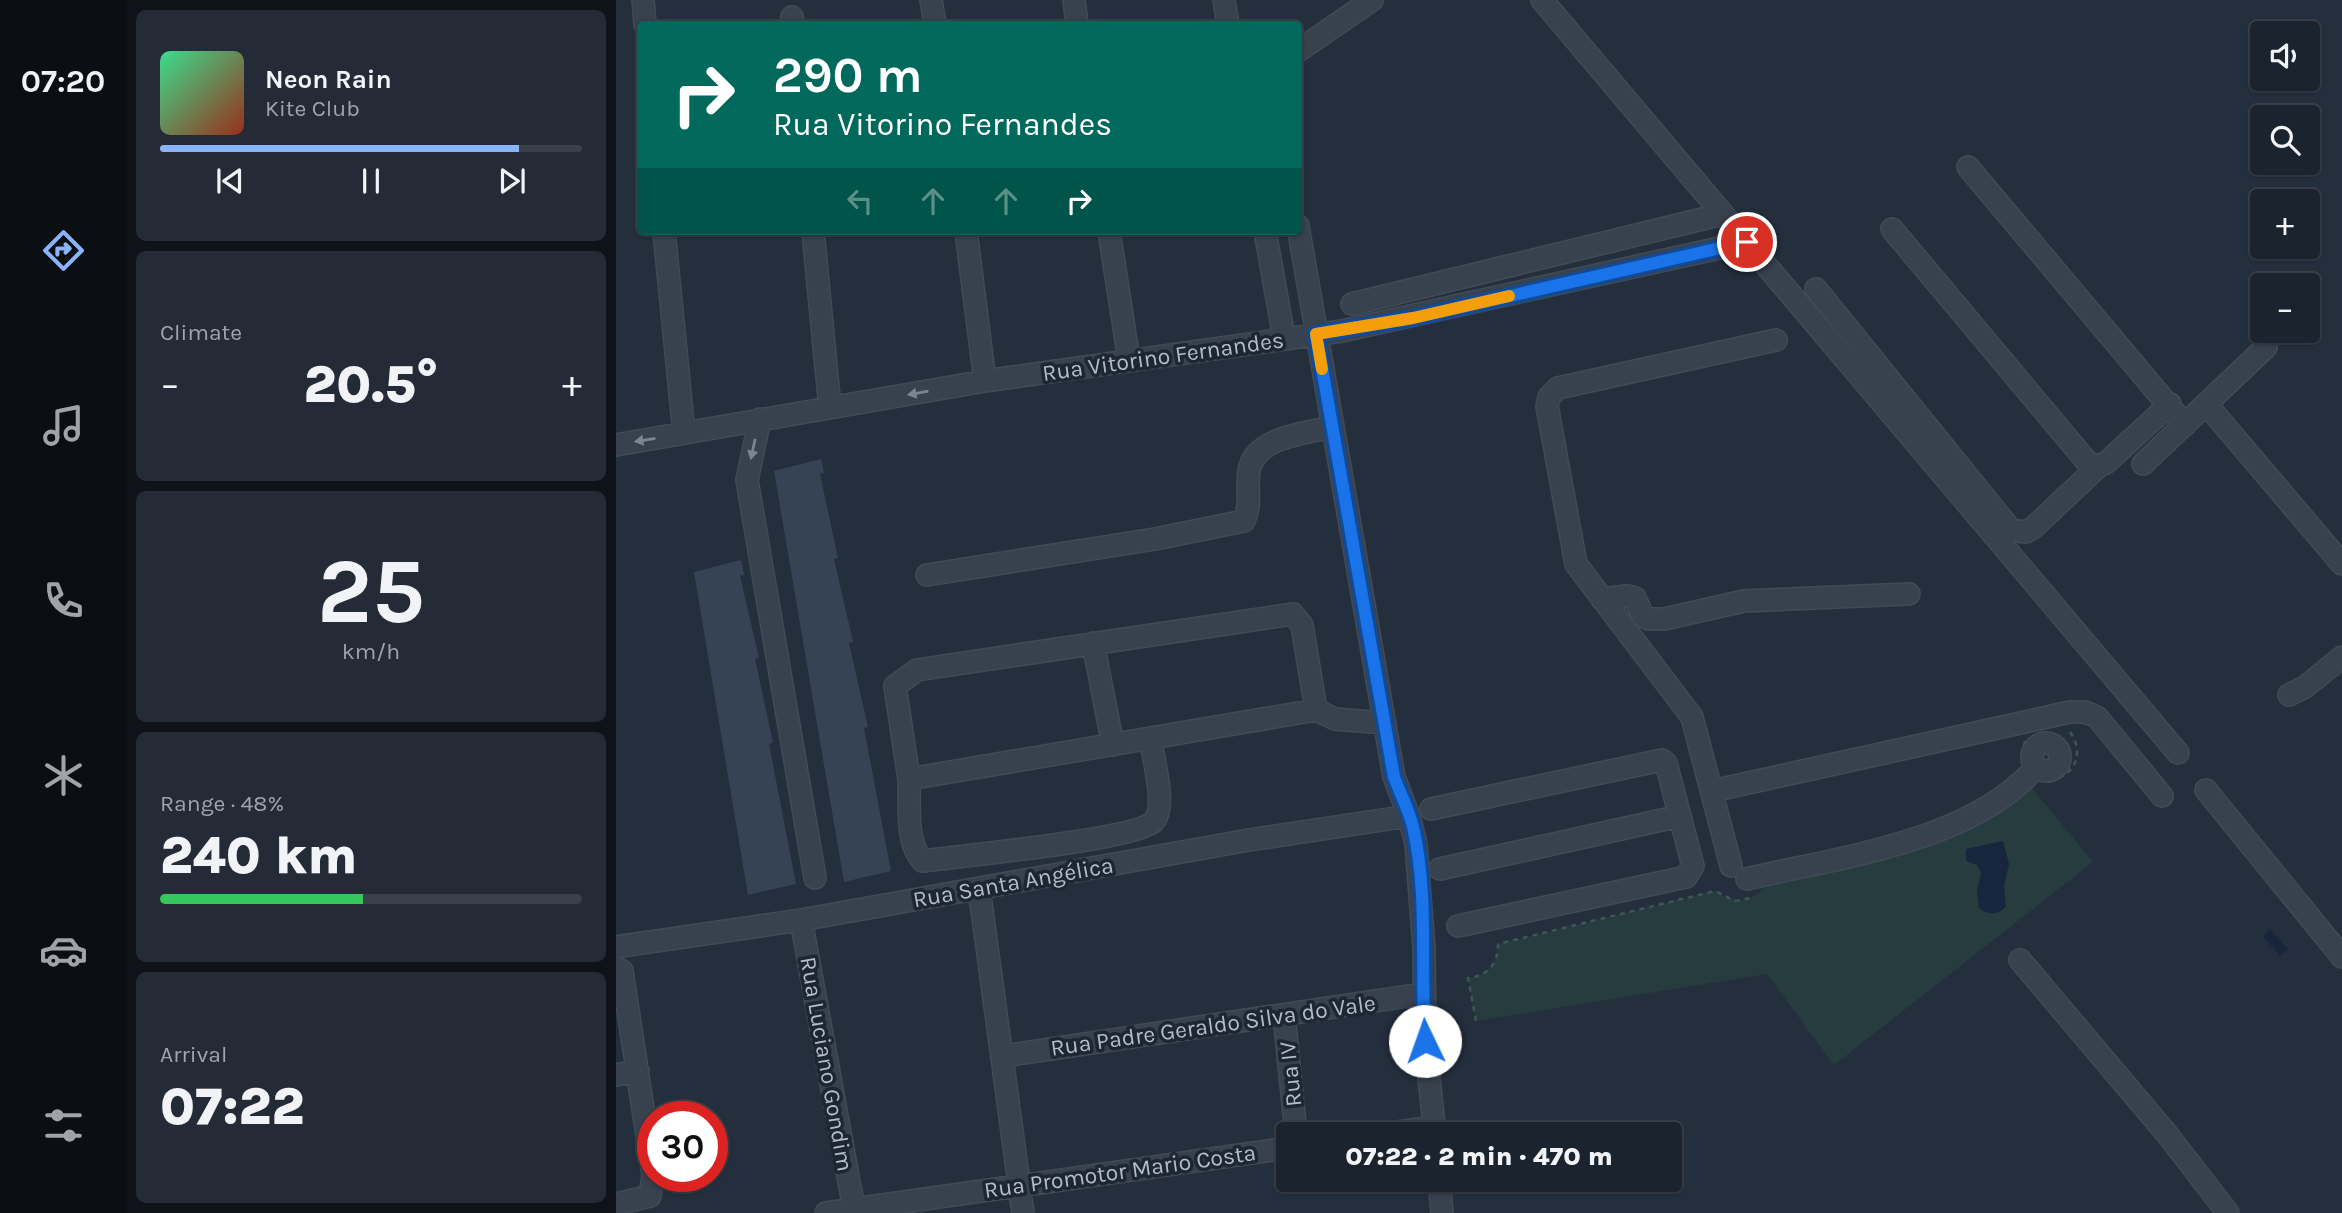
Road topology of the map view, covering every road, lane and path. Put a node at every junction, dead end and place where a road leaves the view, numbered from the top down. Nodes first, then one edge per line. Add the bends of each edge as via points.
1 (643, 0) edge
2 (931, 0) edge
3 (1074, 0) edge
4 (1224, 0) edge
5 (1372, 0) edge
6 (1542, 0) edge
7 (645, 21) edge
8 (934, 21) edge
9 (1077, 21) edge
10 (1228, 21) edge
11 (1302, 48) edge
12 (1968, 167) dead end
13 (1723, 214) junction
14 (1892, 229) dead end
15 (664, 235) edge
16 (813, 235) edge
17 (967, 235) edge
18 (1111, 235) edge
19 (1266, 235) edge
20 (1300, 235) edge
21 (1747, 242) junction
22 (1816, 289) dead end
23 (1352, 304) dead end
24 (1316, 334) junction
25 (1284, 338) junction
26 (1776, 340) dead end
27 (2266, 347) dead end
28 (1129, 360) junction
29 (985, 381) junction
30 (2170, 404) junction
31 (2207, 405) junction
32 (830, 408) junction
33 (760, 419) junction
34 (2185, 425) junction
35 (1333, 427) junction
36 (684, 433) junction
37 (616, 445) edge
38 (2143, 464) dead end
39 (2100, 465) junction
40 (2342, 564) edge
41 (927, 575) dead end
42 (1909, 594) dead end
43 (1602, 599) junction
44 (1093, 643) junction
45 (2342, 657) edge
46 (2289, 695) dead end
47 (1316, 710) junction
48 (1385, 723) junction
49 (1150, 738) junction
50 (1113, 745) junction
51 (2178, 753) dead end
52 (2036, 768) dead end
53 (909, 779) junction
54 (2206, 790) dead end
55 (1712, 791) junction
56 (2162, 796) dead end
57 (1431, 809) dead end
58 (1409, 816) junction
59 (1680, 816) junction
60 (1722, 831) junction
61 (1686, 840) junction
62 (1440, 869) dead end
63 (815, 878) dead end
64 (1745, 881) junction
65 (979, 888) junction
66 (801, 920) junction
67 (1458, 926) dead end
68 (616, 947) edge
69 (2342, 957) edge
70 (2020, 960) dead end
71 (616, 968) edge
72 (1422, 994) junction
73 (1284, 1015) junction
74 (1476, 1021) dead end
75 (1004, 1056) junction
76 (638, 1071) junction
77 (616, 1075) edge
78 (642, 1101) edge
79 (1295, 1122) edge
80 (1434, 1122) edge
81 (1276, 1149) edge
82 (1020, 1185) junction
83 (651, 1192) edge
84 (1440, 1192) edge
85 (616, 1205) edge
86 (853, 1209) junction
87 (826, 1213) edge
88 (1023, 1213) edge
89 (1442, 1213) edge
90 (2228, 1213) edge

1 - 7 street
2 - 8 street
3 - 9 street
4 - 10 street
5 - 11 street
6 - 13 street
12 - 30 street
13 - 21 street
13 - 23 street
14 - 39 street via 2088,463
15 - 36 street
16 - 32 street
17 - 29 street
18 - 28 street
19 - 25 street
20 - 24 street
21 - 24 street, Rua Vitorino Fernandes via 1413,318
21 - 51 street
22 - 39 street via 2011,530 2025,532 2034,527
24 - 25 street, Rua Vitorino Fernandes
24 - 35 street
25 - 28 street, Rua Vitorino Fernandes
26 - 43 street via 1558,388 1549,397 1550,431 1576,564
27 - 31 street
28 - 29 street, Rua Vitorino Fernandes
29 -> 32 street, Rua Vitorino Fernandes
30 - 34 street
30 - 39 street
31 - 34 street
31 - 40 street
32 - 33 street, Rua Vitorino Fernandes
33 - 36 street, Rua Vitorino Fernandes
33 -> 63 street via 747,480
34 - 38 street
35 - 41 street via 1279,440 1256,453 1249,470 1250,507 1244,521
35 - 48 street
36 -> 37 street, Rua Vitorino Fernandes
42 - 43 street via 1744,601 1664,619 1643,616 1635,598
43 - 55 street via 1692,717
44 - 47 street via 1293,614 1302,625
44 - 50 street
44 - 53 street via 917,670 904,677 894,686
45 - 46 street
47 - 48 street via 1335,719
47 - 49 street
48 - 58 street via 1394,777
49 - 50 street
49 - 53 street via 1160,808 1153,822 1139,830 1094,838 923,861 912,838
50 - 53 street
52 - 64 street via 1987,808 1945,830
54 - 69 street
55 - 56 street via 2078,712 2097,717
55 - 60 street
57 - 59 street via 1662,760
58 - 65 street, Rua Santa Angélica
58 - 72 street via 1433,947 1433,971
59 - 61 street
59 - 62 street
60 - 61 street
60 - 64 street
61 - 67 street via 1693,866 1686,877
64 - 74 path via 1735,901 1715,891 1498,944 1491,968 1468,978
65 - 66 street, Rua Santa Angélica
65 - 75 street
66 - 68 street, Rua Santa Angélica
66 - 86 street, Rua Luciano Gondim
70 - 90 street
71 - 76 street via 622,971
72 - 73 street, Rua Padre Geraldo Silva do Vale
72 - 80 street
73 - 75 street, Rua Padre Geraldo Silva do Vale
73 - 79 street, Rua IV
75 - 82 street
76 - 77 street
76 - 78 street
81 - 82 street, Rua Promotor Mario Costa
82 - 86 street, Rua Promotor Mario Costa
82 - 88 street
83 - 85 street via 650,1196
84 - 89 street
86 - 87 street, Rua Promotor Mario Costa

